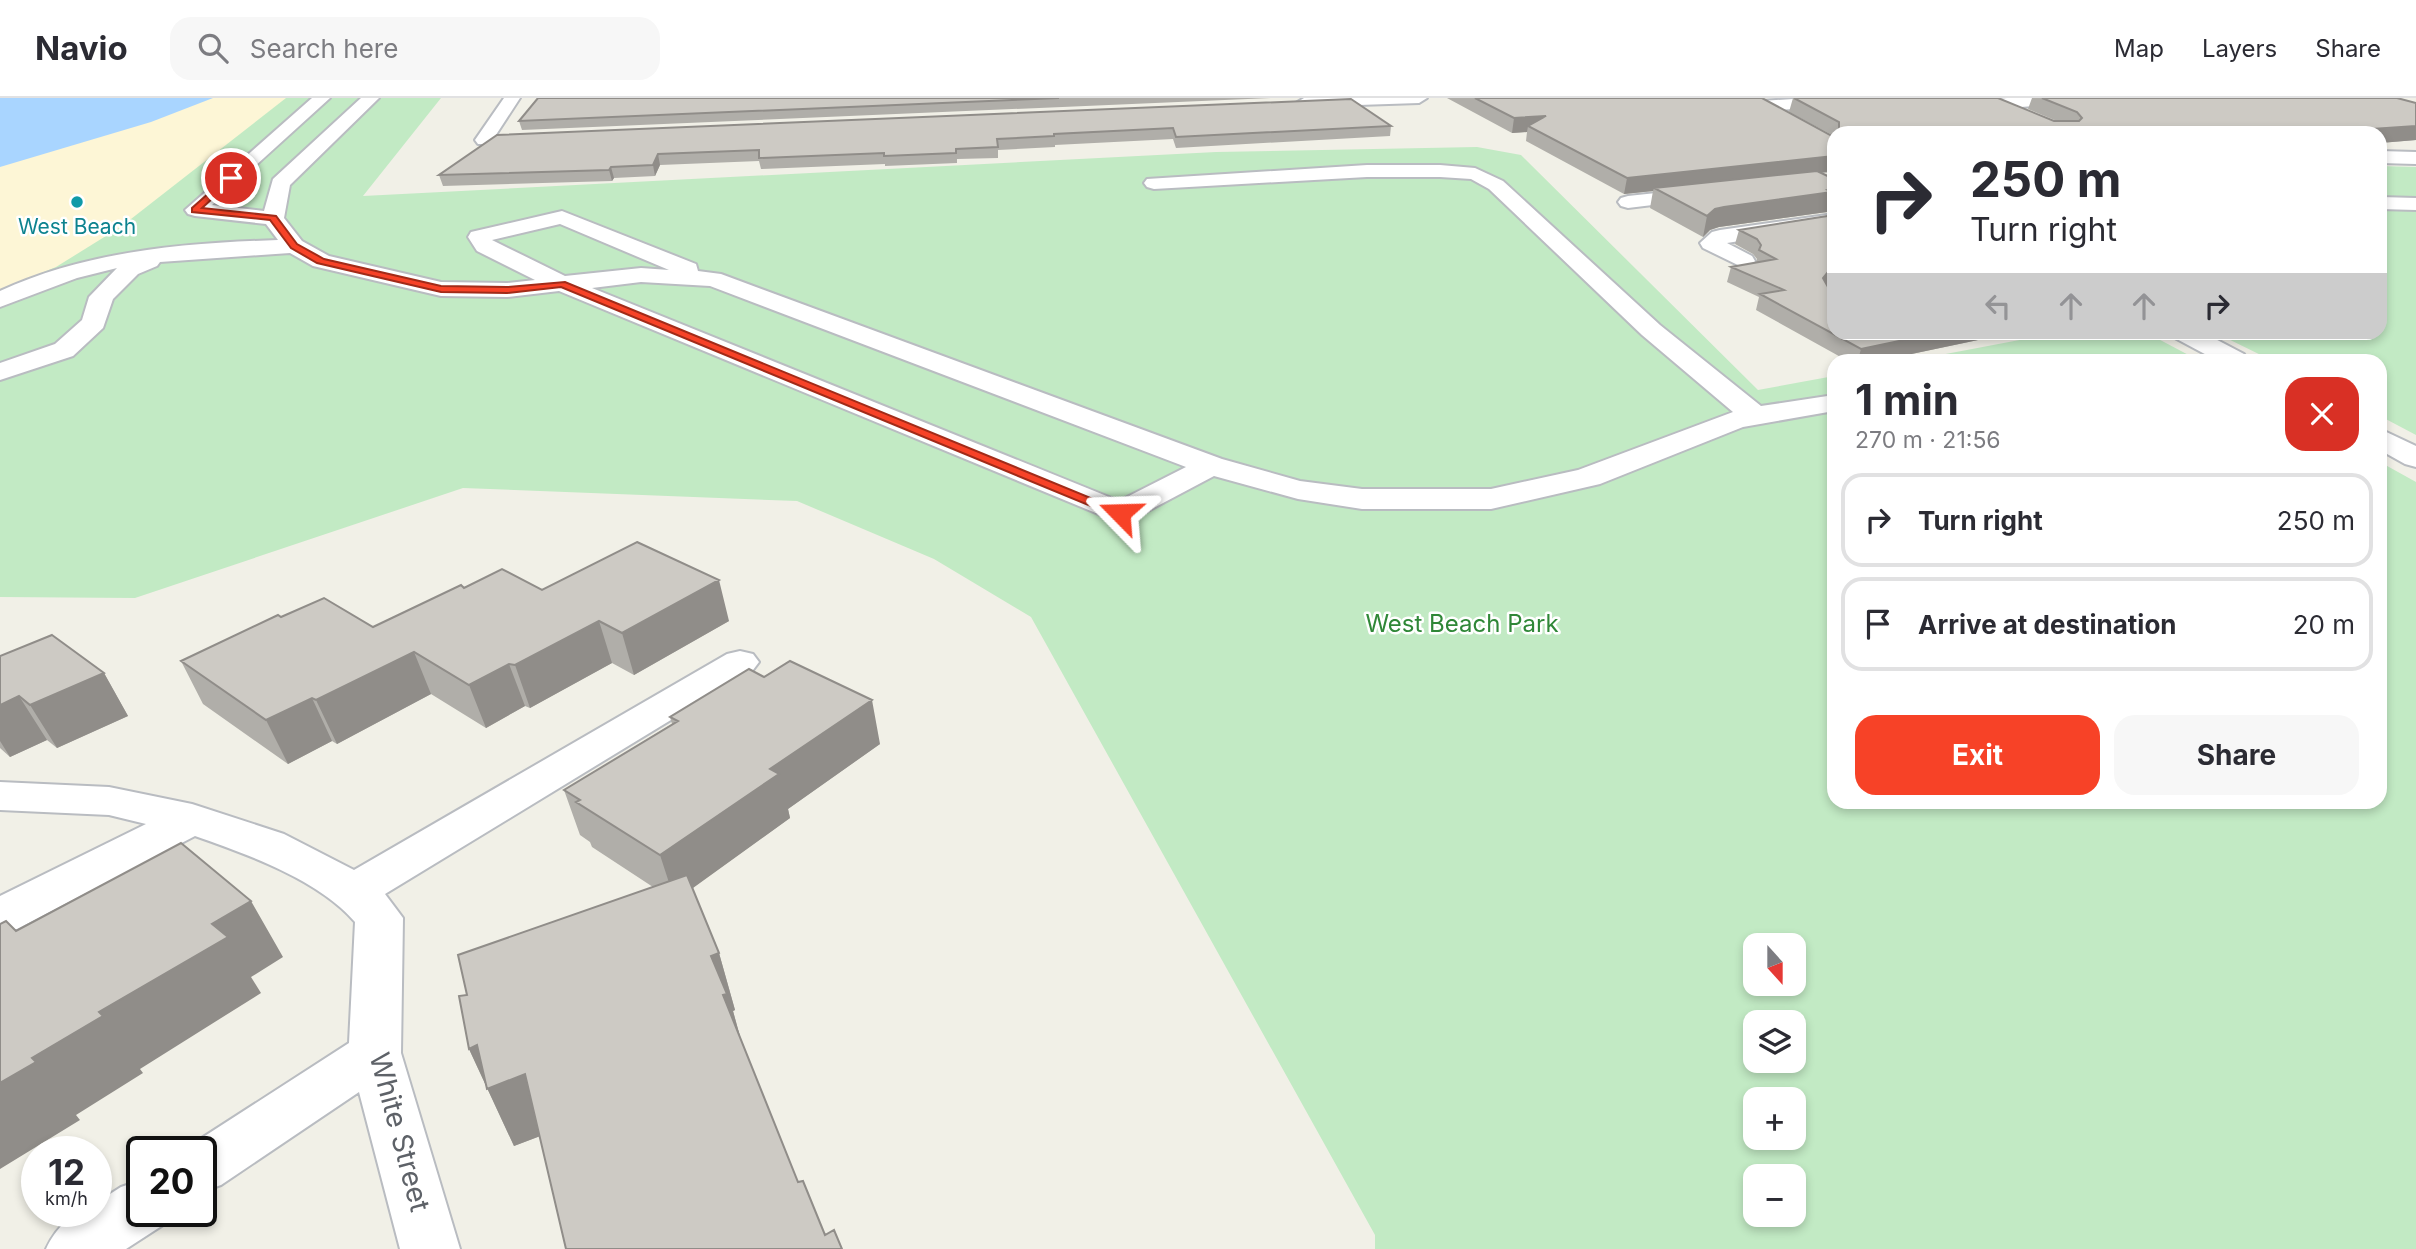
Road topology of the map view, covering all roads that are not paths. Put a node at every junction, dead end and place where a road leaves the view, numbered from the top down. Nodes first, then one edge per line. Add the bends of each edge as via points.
1 (322, 98) edge
2 (371, 98) edge
3 (512, 98) edge
4 (1419, 98) edge
5 (1743, 98) edge
6 (1890, 98) edge
7 (2071, 98) edge
8 (1385, 99) edge
9 (1987, 101) edge
10 (1292, 104) edge
11 (1760, 106) junction
12 (2030, 118) edge
13 (1793, 124) edge
14 (511, 139) edge
15 (2387, 157) edge
16 (2416, 158) edge
17 (1154, 183) dead end
18 (1724, 192) edge
19 (1628, 202) edge
20 (2387, 203) edge
21 (2416, 204) edge
22 (273, 218) junction
23 (1827, 221) edge
24 (294, 246) junction
25 (161, 256) junction
26 (1744, 261) dead end
27 (713, 279) junction
28 (562, 284) junction
29 (0, 300) edge
30 (2197, 340) edge
31 (2224, 354) edge
32 (0, 372) edge
33 (1827, 404) edge
34 (1755, 416) junction
35 (2387, 442) edge
36 (2416, 458) edge
37 (1211, 466) junction
38 (740, 662) dead end
39 (0, 796) edge
40 (192, 819) junction
41 (355, 891) junction
42 (0, 917) edge
43 (375, 1053) junction
44 (217, 1157) edge
45 (126, 1216) edge
46 (76, 1249) edge
47 (430, 1249) edge

1 - 22 street via 195,210
2 - 22 street via 280,183
3 - 14 street via 484,140
4 - 8 street
5 - 11 street
6 - 11 street
7 - 9 street
8 - 10 street
9 - 12 street
11 - 13 street
15 - 16 street
17 - 34 street via 1367,171 1475,174 1496,185 1651,330
18 - 19 street
20 - 21 street
22 - 24 street
23 - 26 street via 1720,237 1711,243
24 - 25 street
24 - 28 street via 321,261 441,289 507,290
25 - 29 street via 102,265 21,289
25 - 32 street via 130,269 101,297 94,323 64,350
27 - 28 street via 641,275
27 - 28 street via 562,217 479,237 485,246
27 - 37 street
28 - 37 street via 1120,513
30 - 31 street
33 - 34 street
34 - 37 street via 1589,477 1491,499 1362,499 1298,490
35 - 36 street
38 - 41 street
39 - 40 street, White Street via 109,801
40 - 41 street, White Street via 268,845
40 - 42 street
41 - 43 street, White Street via 379,918
43 - 44 street
43 - 47 street, White Street
45 - 46 street

